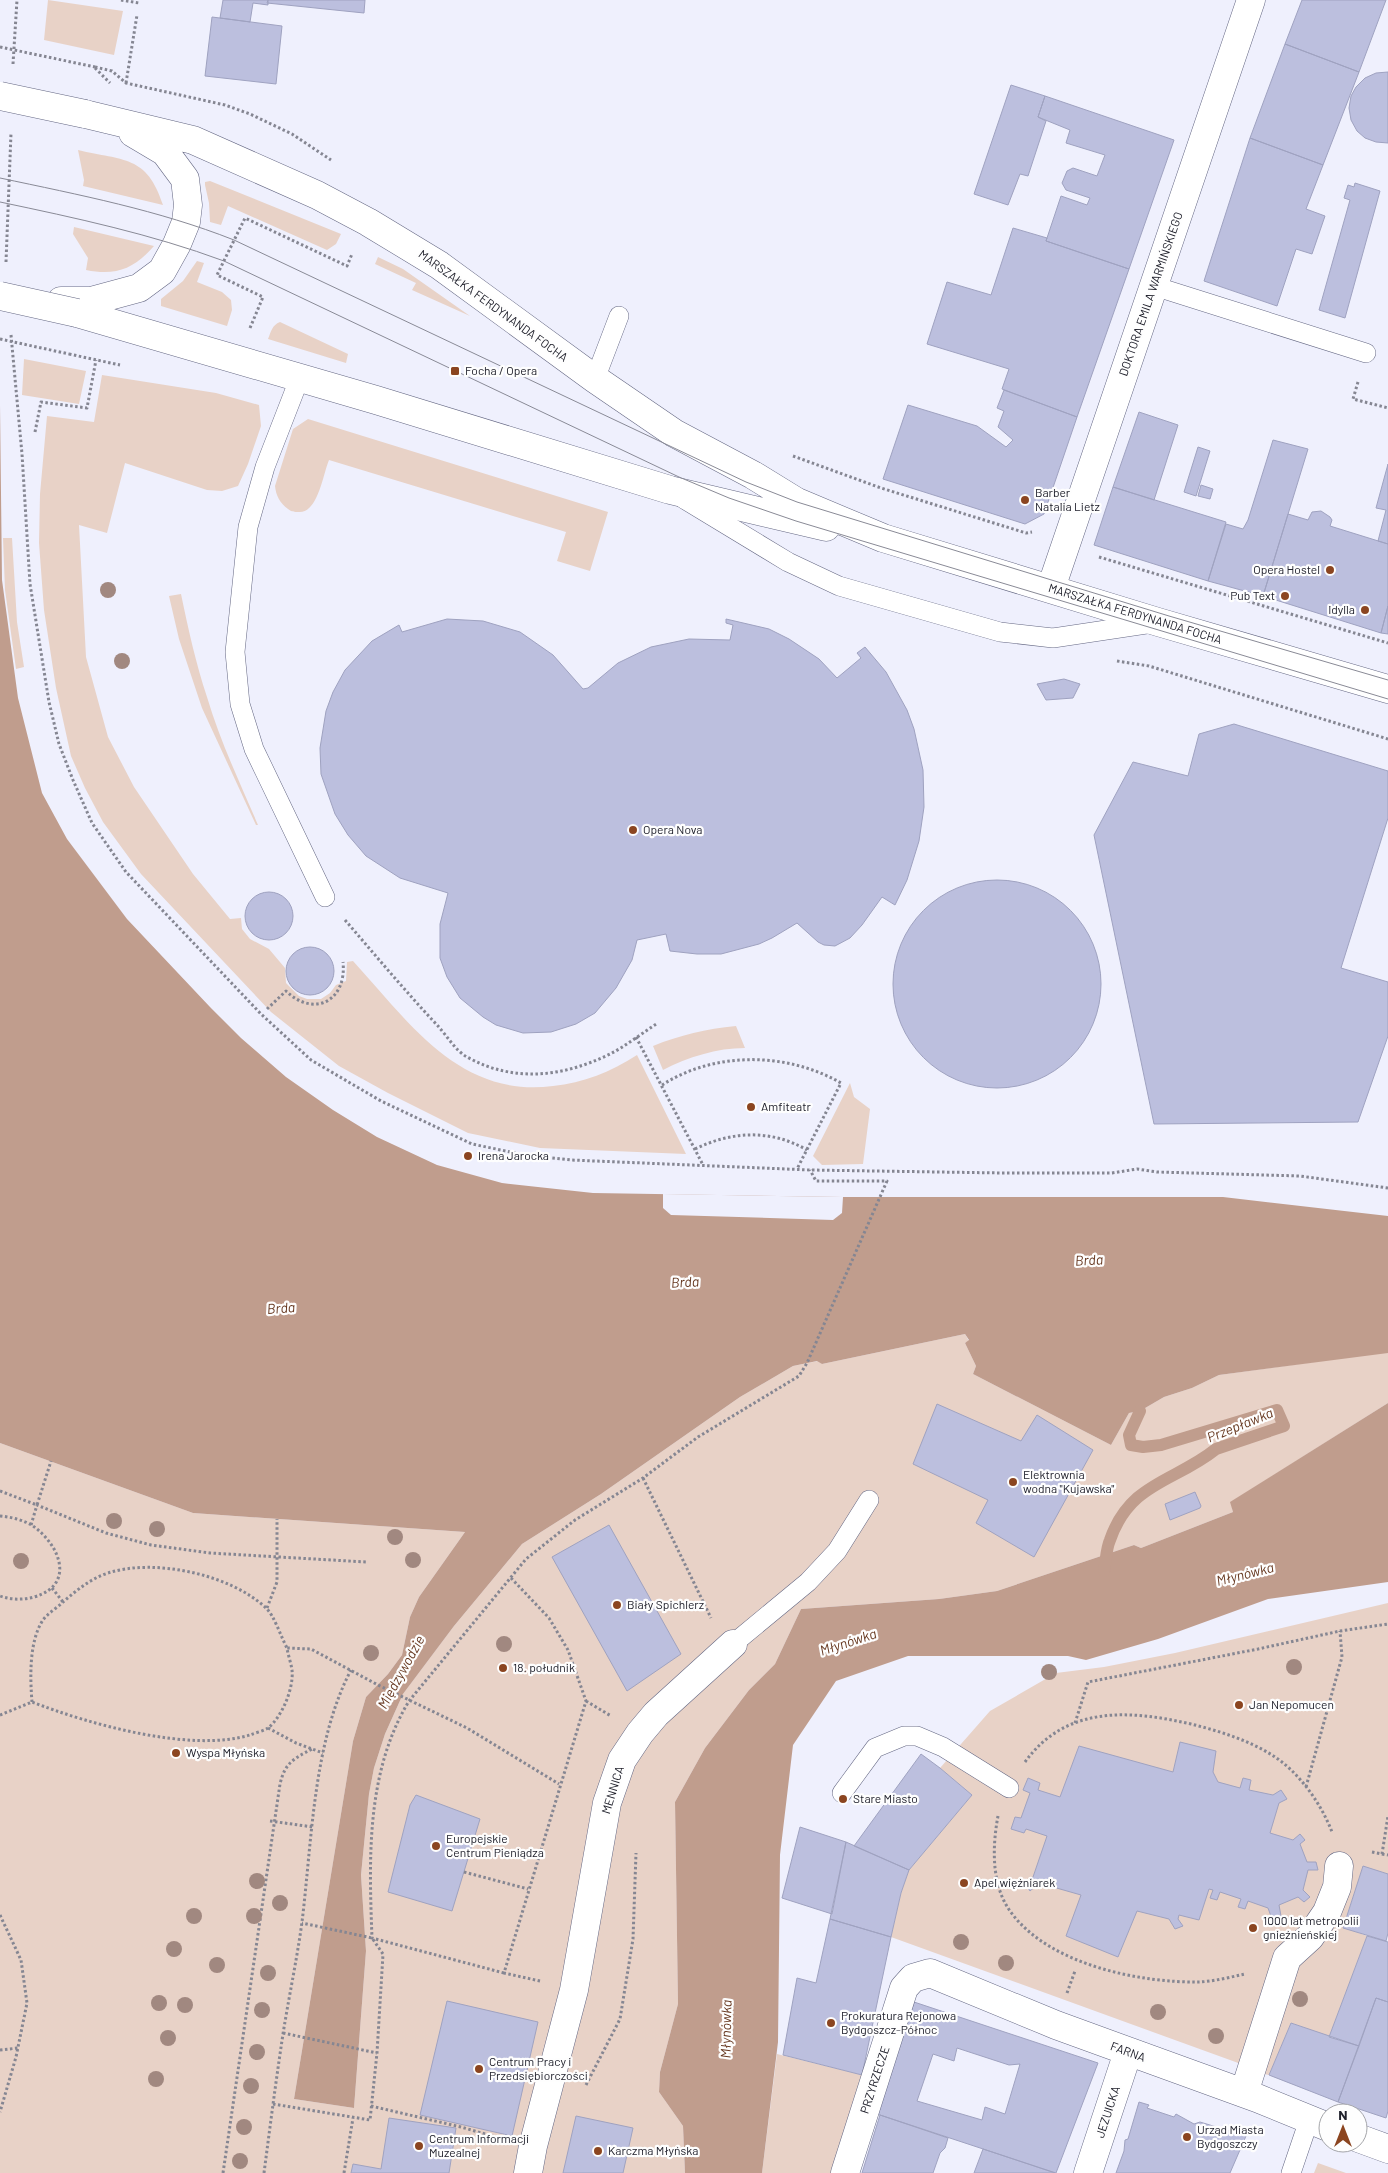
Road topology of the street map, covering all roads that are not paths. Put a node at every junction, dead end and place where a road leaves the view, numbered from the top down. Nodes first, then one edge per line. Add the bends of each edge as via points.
1 (1251, 0) edge
2 (0, 96) edge
3 (115, 122) junction
4 (1154, 286) junction
5 (13, 299) edge
6 (79, 307) junction
7 (619, 316) dead end
8 (1366, 352) road end
9 (300, 377) junction
10 (595, 379) junction
11 (670, 490) junction
12 (883, 538) junction
13 (1051, 588) junction
14 (1158, 622) junction
15 (1388, 689) edge
16 (326, 896) road end
17 (869, 1500) dead end
18 (730, 1647) joint
19 (1009, 1788) road end
20 (842, 1793) dead end
21 (1339, 1866) road end
22 (930, 1973) joint
23 (1128, 2052) junction
24 (1244, 2093) junction
25 (1318, 2123) edge
26 (1318, 2125) edge
27 (1368, 2142) edge
28 (1388, 2149) edge
29 (528, 2173) edge
30 (845, 2173) edge
31 (1088, 2173) edge
32 (1290, 2173) edge

1 - 4 street, DOKTORA EMILA WARMIŃSKIEGO
2 - 3 street, MARSZAŁKA FERDYNANDA FOCHA, bridge
3 - 6 street via 165,152 185,179 186,222 162,271 139,288
3 - 10 street, MARSZAŁKA FERDYNANDA FOCHA via 193,140 317,195 368,222 439,265
4 - 8 lane
4 - 13 street, DOKTORA EMILA WARMIŃSKIEGO
5 - 6 street, MARSZAŁKA FERDYNANDA FOCHA, bridge
6 - 9 street, MARSZAŁKA FERDYNANDA FOCHA
7 - 10 lane
9 - 11 street, MARSZAŁKA FERDYNANDA FOCHA
9 - 16 lane via 265,467 248,527 234,652 240,704 254,750
10 - 12 street, MARSZAŁKA FERDYNANDA FOCHA via 674,433 797,502
11 - 12 street, MARSZAŁKA FERDYNANDA FOCHA via 796,521
11 - 14 lane via 788,562 839,586 1000,632 1053,638
12 - 13 street, MARSZAŁKA FERDYNANDA FOCHA
13 - 14 street, MARSZAŁKA FERDYNANDA FOCHA
14 - 15 street, MARSZAŁKA FERDYNANDA FOCHA
17 - 18 lane, MENNICA via 836,1551 808,1582
18 - 29 street, MENNICA via 656,1714 622,1760 607,1803 574,1990
19 - 20 lane via 943,1747 916,1736 904,1736 875,1748
21 - 24 street via 1337,1886 1327,1912 1310,1937 1287,1958
22 - 23 street, FARNA
22 - 30 street, PRZYRZECZE via 912,1978 904,1988
23 - 24 street, FARNA
23 - 31 street, JEZUICKA
24 - 25 street, FARNA
26 - 32 lane
27 - 28 street

